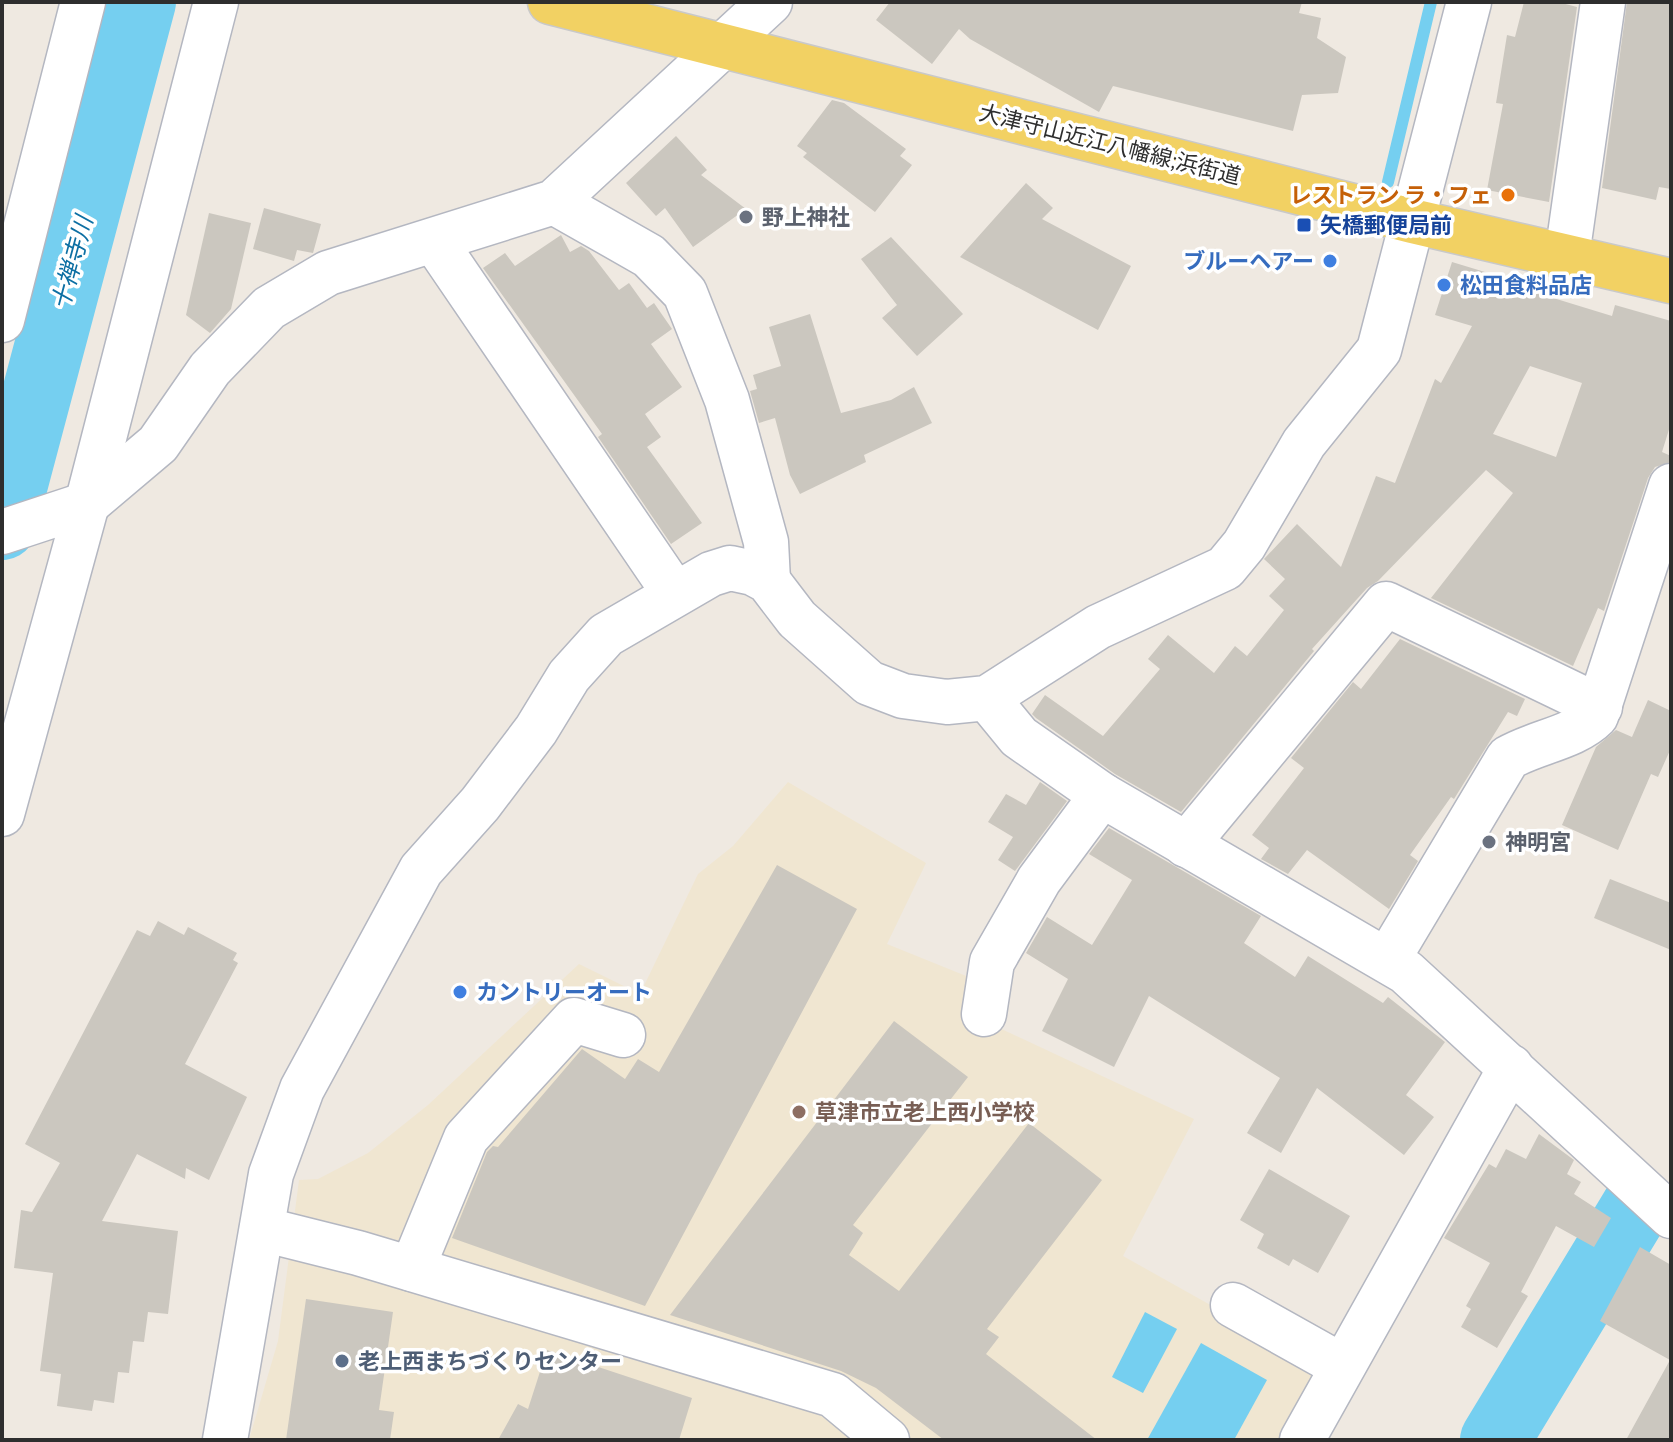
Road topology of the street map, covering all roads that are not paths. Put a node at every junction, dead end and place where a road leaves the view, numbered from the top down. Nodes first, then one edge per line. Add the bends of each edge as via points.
1 (83, 2) edge
2 (216, 2) edge
3 (550, 2) edge
4 (770, 2) edge
5 (1469, 2) edge
6 (1603, 2) edge
7 (723, 46) junction
8 (554, 202) junction
9 (1412, 221) junction
10 (435, 242) junction
11 (1567, 256) junction
12 (1671, 281) edge
13 (2, 320) edge
14 (1671, 486) edge
15 (79, 506) junction
16 (2, 532) edge
17 (768, 581) junction
18 (675, 594) junction
19 (987, 698) junction
20 (1600, 707) junction
21 (1102, 795) junction
22 (2, 814) edge
23 (1186, 845) junction
24 (1388, 959) junction
25 (984, 1014) dead end
26 (623, 1035) dead end
27 (1511, 1067) junction
28 (1671, 1216) edge
29 (262, 1229) junction
30 (412, 1269) junction
31 (1233, 1305) dead end
32 (1342, 1366) junction
33 (225, 1440) edge
34 (887, 1440) edge
35 (1302, 1440) edge

1 - 13 street
2 - 15 street
3 - 7 main road, 大津守山近江八幡線;浜街道
4 - 7 street
5 - 9 street
6 - 11 street
7 - 8 street
7 - 9 main road, 大津守山近江八幡線;浜街道
8 - 10 street
8 - 17 street via 649,256 685,293 727,400 766,542
9 - 11 main road, 大津守山近江八幡線;浜街道
9 - 19 street via 1379,350 1304,443 1225,568 1098,627
10 - 15 street via 328,273 269,308 210,369 158,444
10 - 18 street
11 - 12 main road, 大津守山近江八幡線;浜街道
14 - 20 street
15 - 16 street
15 - 22 street
17 - 18 street via 730,568
17 - 19 street via 797,619 869,683 932,700
18 - 29 street via 606,635 569,676 480,804 421,870 302,1089 271,1174
19 - 21 street via 1019,737
20 - 23 street via 1386,604
20 - 24 street via 1587,725 1508,758
21 - 23 street
21 - 25 street via 1039,880 992,962
23 - 24 street
24 - 27 street
26 - 30 street via 574,1020 466,1138
27 - 28 street
27 - 32 street
29 - 30 street
29 - 33 street
30 - 34 street via 833,1395
31 - 32 street
32 - 35 street

